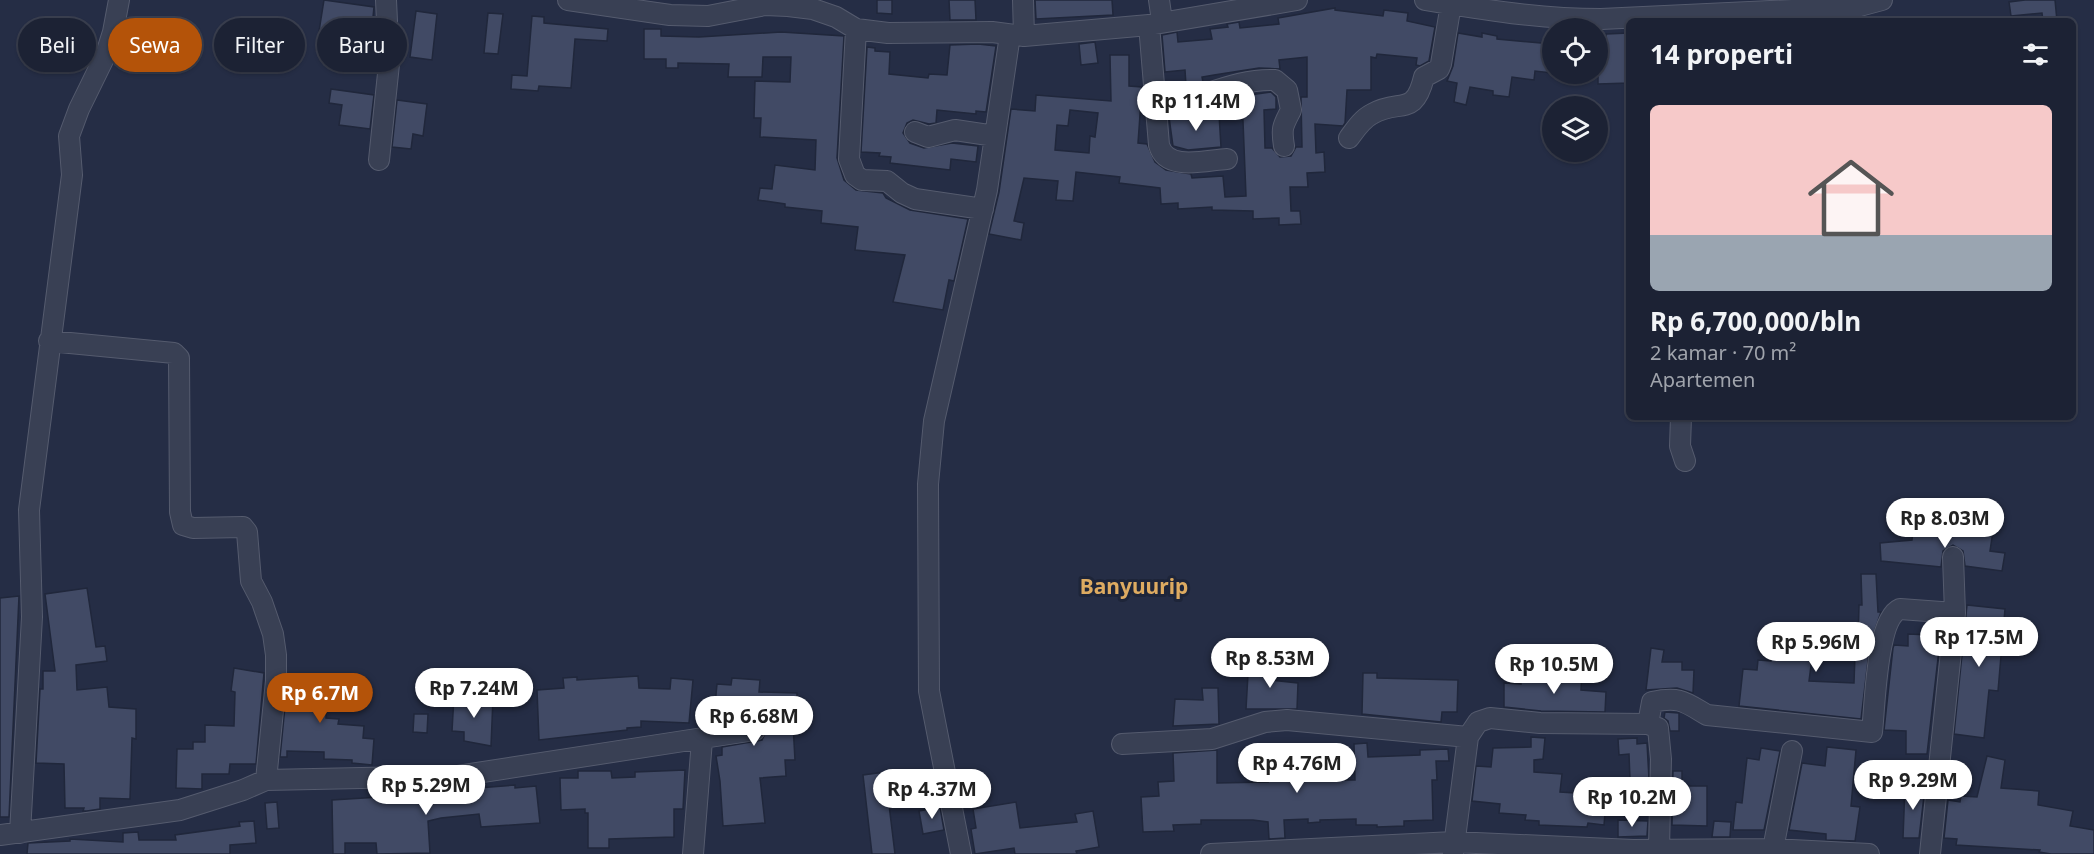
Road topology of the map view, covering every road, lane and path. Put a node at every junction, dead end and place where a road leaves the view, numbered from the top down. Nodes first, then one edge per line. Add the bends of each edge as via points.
1 (119, 0) edge
2 (386, 0) edge
3 (568, 0) edge
4 (1023, 0) edge
5 (1159, 0) edge
6 (1297, 0) edge
7 (1425, 0) edge
8 (1882, 0) edge
9 (765, 2) edge
10 (1856, 3) edge
11 (1451, 4) junction
12 (1656, 8) edge
13 (1834, 14) edge
14 (1758, 16) edge
15 (1155, 23) junction
16 (856, 29) junction
17 (1017, 36) junction
18 (1156, 107) junction
19 (915, 132) dead end
20 (995, 136) junction
21 (1349, 138) dead end
22 (1284, 146) dead end
23 (1227, 159) dead end
24 (379, 160) dead end
25 (982, 209) junction
26 (49, 341) junction
27 (1681, 420) edge
28 (1685, 460) dead end
29 (1953, 557) dead end
30 (1955, 613) junction
31 (1648, 724) junction
32 (755, 730) dead end
33 (1468, 737) junction
34 (702, 740) junction
35 (1122, 744) dead end
36 (1792, 751) dead end
37 (266, 780) junction
38 (20, 832) junction
39 (0, 835) edge
40 (1453, 848) edge
41 (1659, 849) junction
42 (1773, 849) junction
43 (693, 854) edge
44 (961, 854) edge
45 (1211, 854) edge
46 (1869, 854) edge
47 (1930, 854) edge

1 - 26 street via 106,54 69,136 72,175
2 - 24 street via 389,64
3 - 9 street via 670,15 708,16
4 - 17 street
5 - 15 street
6 - 15 street
7 - 11 street
8 - 10 street
9 - 16 street via 813,9
10 - 13 street
11 - 12 street via 1563,19
11 - 21 street via 1441,64 1424,77 1420,94 1411,103 1368,116
12 - 14 street
13 - 14 street
15 - 17 street
15 - 18 street
16 - 17 street
16 - 25 street via 849,159 855,175 862,180 887,181 915,199
17 - 20 street
18 - 22 street via 1182,103 1239,83 1275,80 1287,90 1291,110 1282,130
18 - 23 street via 1159,146 1165,158 1180,162
19 - 20 street via 928,137 955,130
20 - 25 street
25 - 44 street via 934,421 928,484 929,691
26 - 37 street via 174,353 179,358 183,525 243,527 247,531 251,581 273,634 276,681
26 - 38 street via 29,510 32,617
27 - 28 street via 1680,447
29 - 30 street
30 - 31 street via 1900,609 1893,613 1885,627 1878,664 1872,732 1707,715 1687,701 1677,700 1652,702
30 - 47 street
31 - 33 street via 1540,723 1490,718 1478,722
31 - 41 street via 1661,732
32 - 34 street
33 - 35 street via 1287,720 1265,722 1212,739
33 - 40 street
34 - 37 street via 457,776
34 - 43 street
36 - 42 street
37 - 38 street via 180,810
38 - 39 street
40 - 41 street
40 - 45 street
41 - 42 street
42 - 46 street

